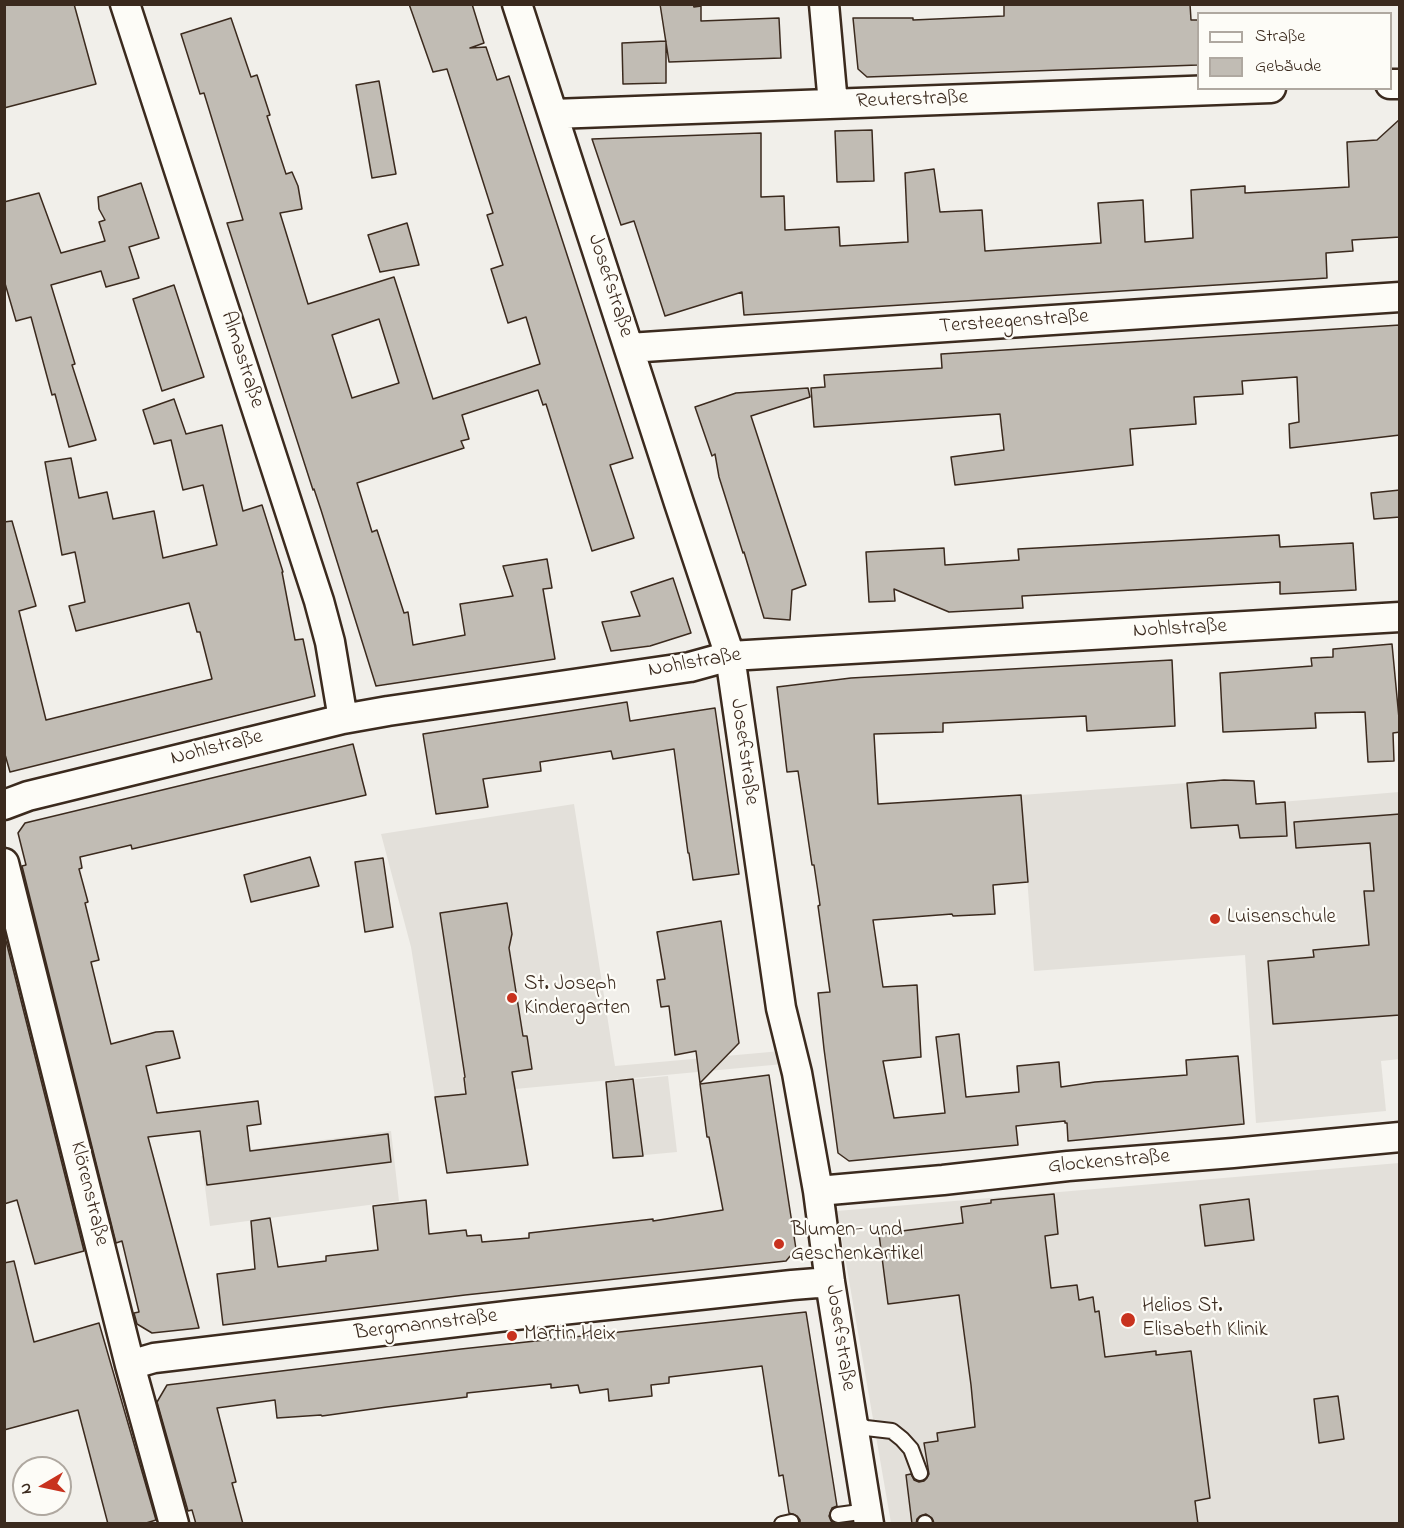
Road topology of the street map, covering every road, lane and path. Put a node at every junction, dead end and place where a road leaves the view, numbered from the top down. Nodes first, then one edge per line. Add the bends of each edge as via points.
1 (125, 4) edge
2 (517, 4) edge
3 (824, 4) edge
4 (1216, 90) edge
5 (833, 104) junction
6 (553, 114) junction
7 (1400, 297) edge
8 (629, 348) junction
9 (1400, 617) edge
10 (730, 656) junction
11 (343, 718) junction
12 (4, 805) edge
13 (4, 863) edge
14 (1399, 1141) edge
15 (818, 1191) junction
16 (830, 1282) junction
17 (130, 1365) junction
18 (852, 1420) junction
19 (920, 1473) dead end
20 (838, 1515) dead end
21 (868, 1517) edge
22 (174, 1524) edge

1 - 11 street, Almastraße via 319,601
2 - 6 street, Josefstraße
3 - 5 street
4 - 5 street, Reuterstraße
5 - 6 street, Reuterstraße
6 - 8 street, Josefstraße
7 - 8 street, Tersteegenstraße
8 - 10 street, Josefstraße
9 - 10 street, Nohlstraße
10 - 11 street, Nohlstraße via 690,667
10 - 15 street, Josefstraße via 781,1008
11 - 12 street, Nohlstraße
13 - 17 street, Klörenstraße
14 - 15 street, Glockenstraße via 1068,1166
15 - 16 street, Josefstraße
16 - 17 street, Bergmannstraße via 514,1315 154,1358
16 - 18 street, Josefstraße
17 - 22 street, Klörenstraße
18 - 19 lane via 866,1428 892,1431 911,1449
18 - 21 street, Josefstraße
20 - 21 lane

